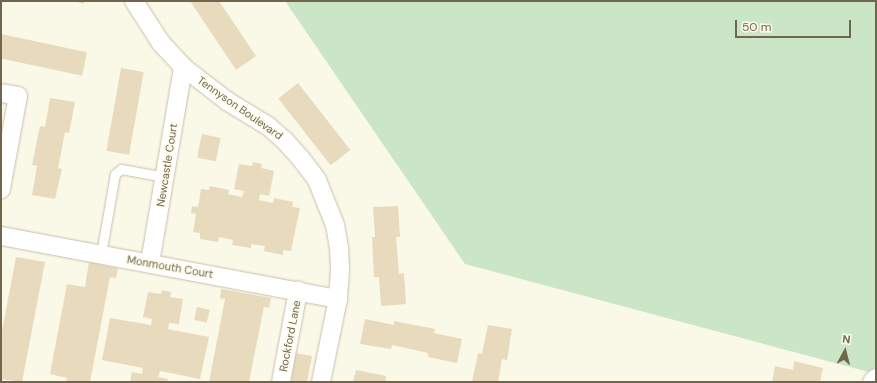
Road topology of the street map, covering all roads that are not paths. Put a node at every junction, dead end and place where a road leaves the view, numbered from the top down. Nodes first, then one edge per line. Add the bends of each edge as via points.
1 (139, 3) edge
2 (183, 67) junction
3 (1, 93) edge
4 (5, 141) edge
5 (165, 177) junction
6 (1, 189) edge
7 (1, 236) edge
8 (101, 254) junction
9 (150, 263) junction
10 (298, 291) junction
11 (338, 299) junction
12 (876, 378) edge
13 (281, 382) edge
14 (321, 382) edge
15 (872, 382) edge

1 - 2 street, Tennyson Boulevard via 161,43
2 - 5 street, Newcastle Court
2 - 11 street, Tennyson Boulevard via 227,101 268,126 285,141 317,180 335,225 339,248
3 - 4 street via 18,96
4 - 6 street
5 - 8 lane via 121,169 116,174
5 - 9 street, Newcastle Court
7 - 8 street, Monmouth Court
8 - 9 street, Monmouth Court
9 - 10 street, Monmouth Court
10 - 11 street, Monmouth Court
10 - 13 street, Rockford Lane
11 - 14 street, Tennyson Boulevard
12 - 15 street

